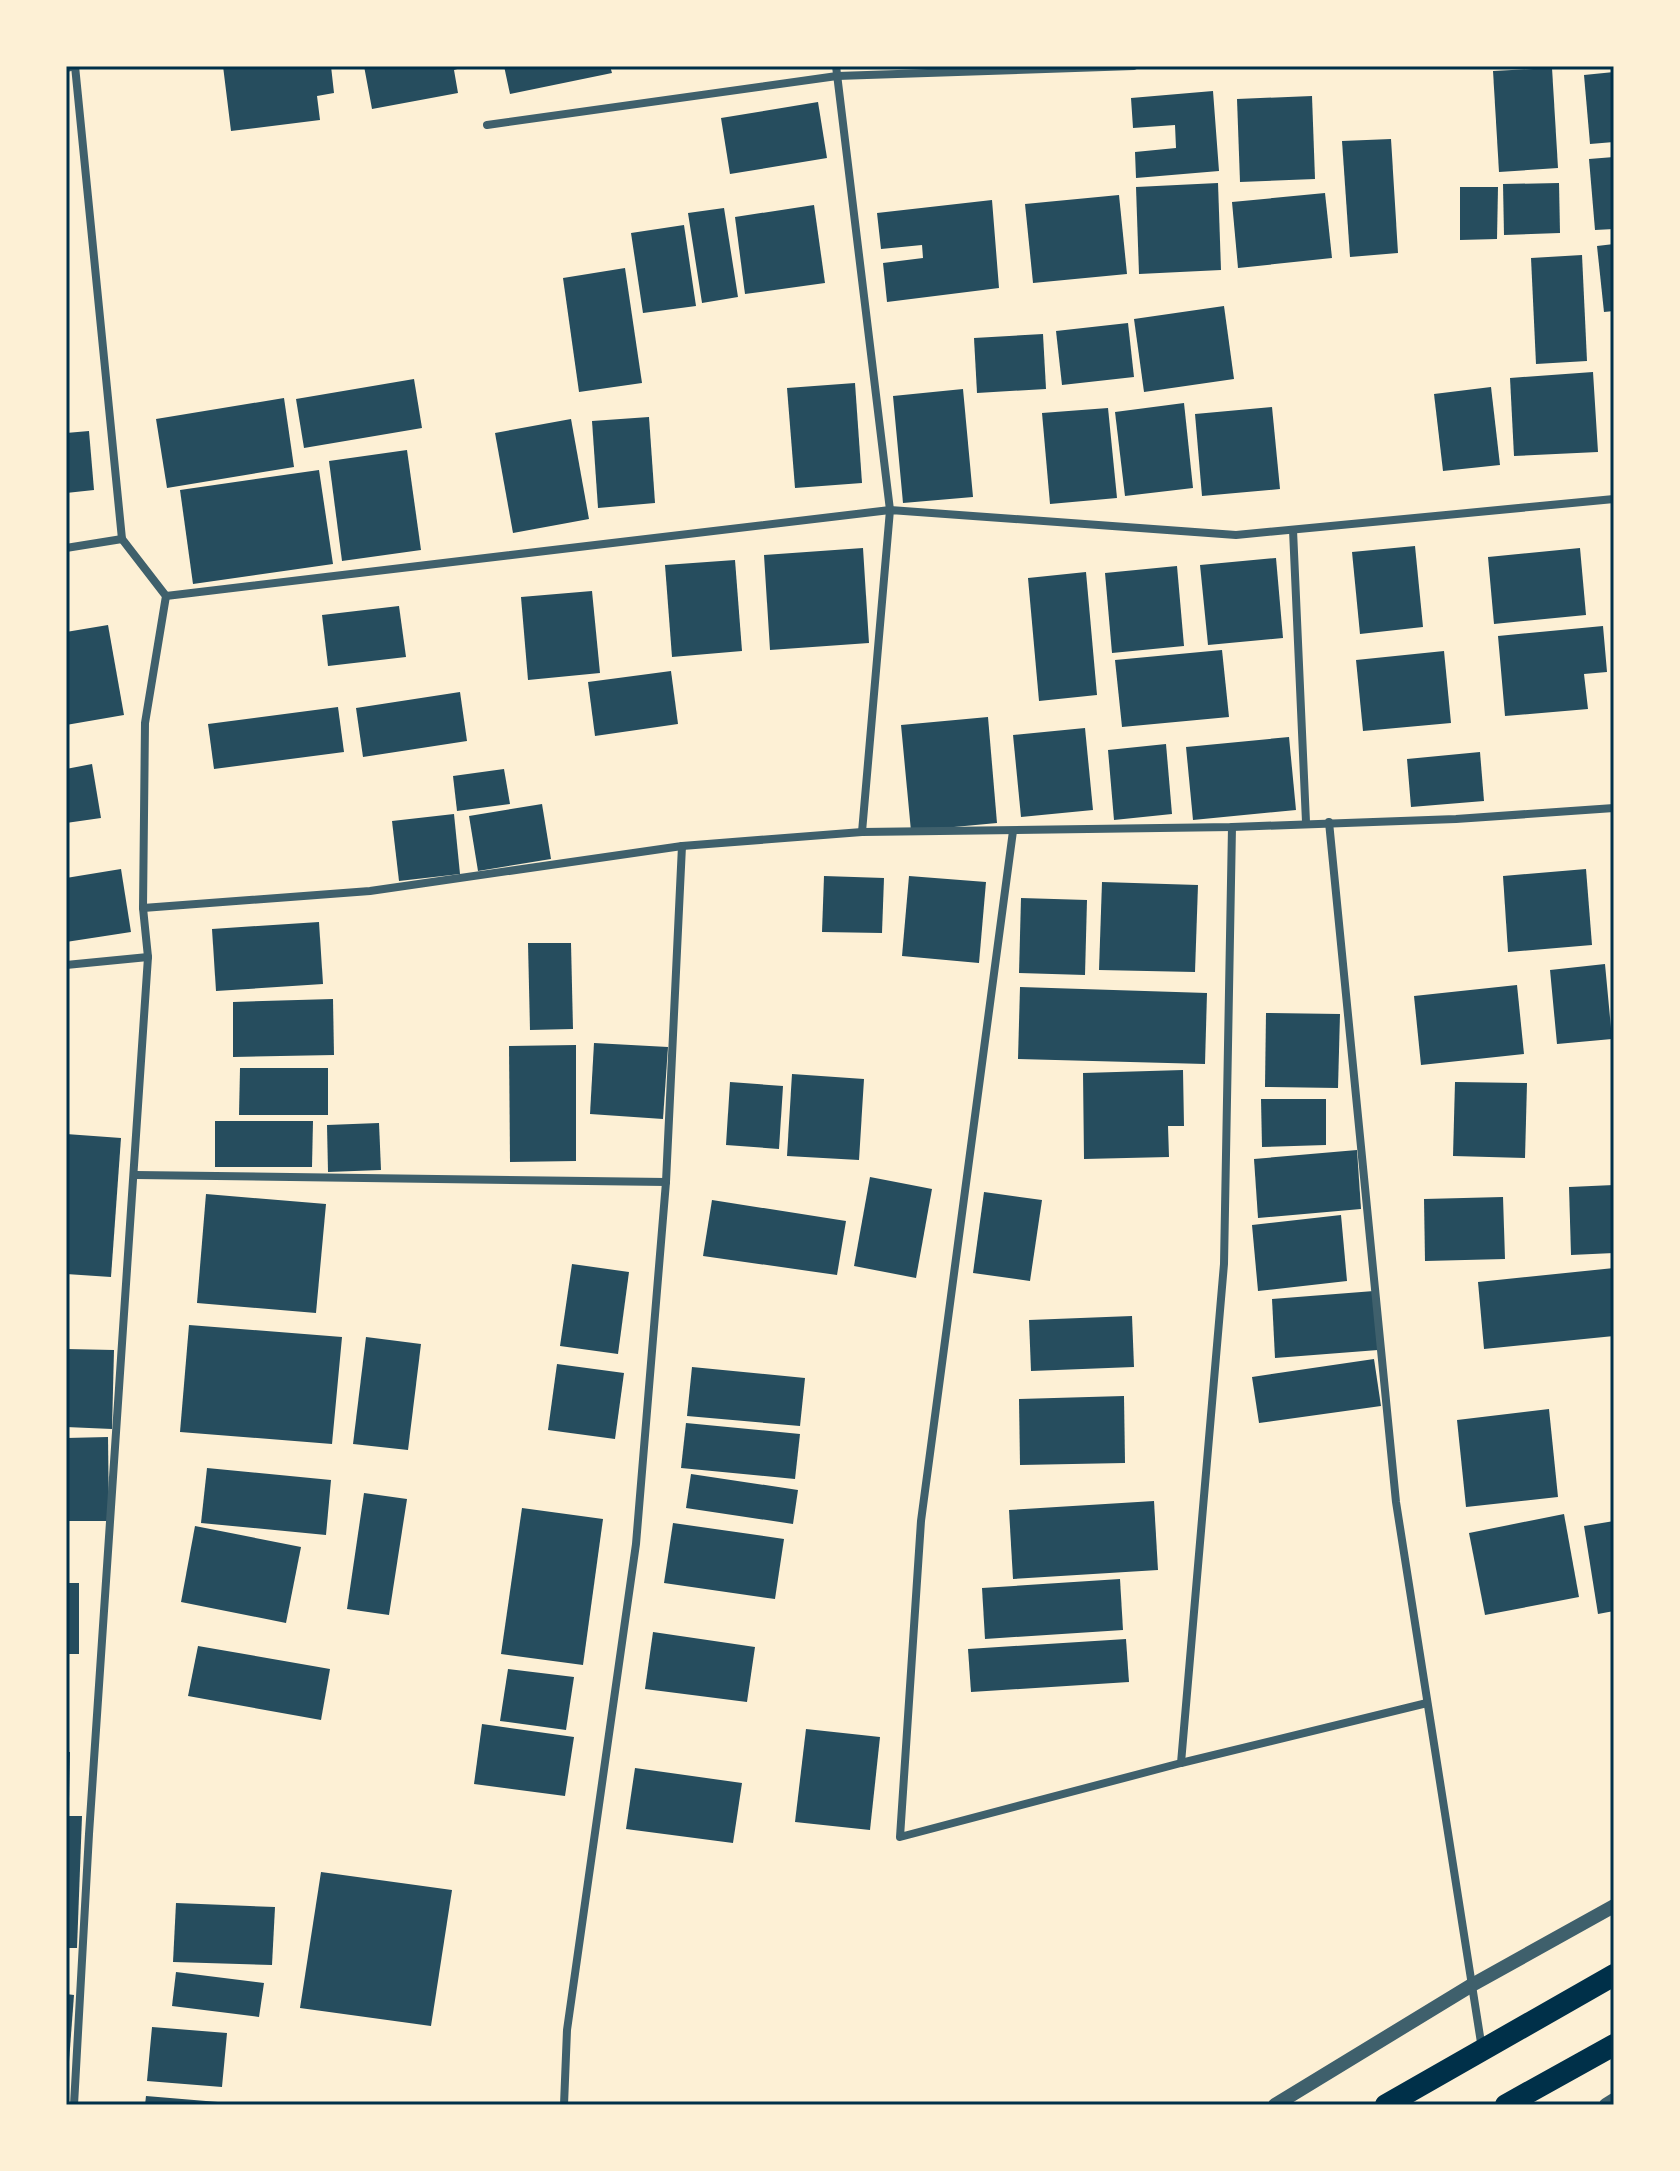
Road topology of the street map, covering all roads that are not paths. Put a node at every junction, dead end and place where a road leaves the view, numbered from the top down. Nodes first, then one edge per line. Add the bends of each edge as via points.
1 (75, 66) edge
2 (1134, 66) edge
3 (66, 68) edge
4 (837, 71) edge
5 (487, 125) dead end
6 (1614, 499) edge
7 (890, 510) junction
8 (1293, 530) junction
9 (122, 539) junction
10 (66, 548) edge
11 (166, 596) junction
12 (1614, 808) edge
13 (1306, 822) junction
14 (1329, 822) junction
15 (1232, 827) junction
16 (1013, 831) junction
17 (862, 832) junction
18 (682, 846) junction
19 (143, 908) junction
20 (148, 957) junction
21 (66, 965) edge
22 (136, 1175) junction
23 (666, 1182) junction
24 (1427, 1703) junction
25 (1181, 1763) junction
26 (1614, 1906) edge
27 (1614, 1975) edge
28 (1472, 1985) junction
29 (1614, 2045) edge
30 (1482, 2050) junction
31 (1614, 2100) edge
32 (74, 2105) edge
33 (564, 2105) edge
34 (1275, 2105) edge
35 (1386, 2105) edge
36 (1506, 2105) edge
37 (1606, 2105) edge

1 - 3 street
1 - 9 street
2 - 4 street
4 - 5 street
4 - 7 street
6 - 8 street
7 - 8 street via 1236,535
7 - 11 street
7 - 17 street
8 - 13 street
9 - 10 street
9 - 11 street
11 - 19 street via 145,723
12 - 14 street
13 - 14 street
13 - 15 street
14 - 24 street via 1396,1502
15 - 16 street
15 - 25 street via 1224,1264
16 - 17 street
16 - 25 street via 921,1521 900,1837
17 - 18 street
18 - 19 street via 370,891
18 - 23 street
19 - 20 street
20 - 21 street
20 - 22 street
22 - 23 street
22 - 32 street
23 - 33 street via 636,1544 567,2030
24 - 25 street
24 - 28 street
26 - 28 street
27 - 30 highway
28 - 30 street
28 - 34 street
29 - 36 highway
30 - 35 highway
31 - 37 street

